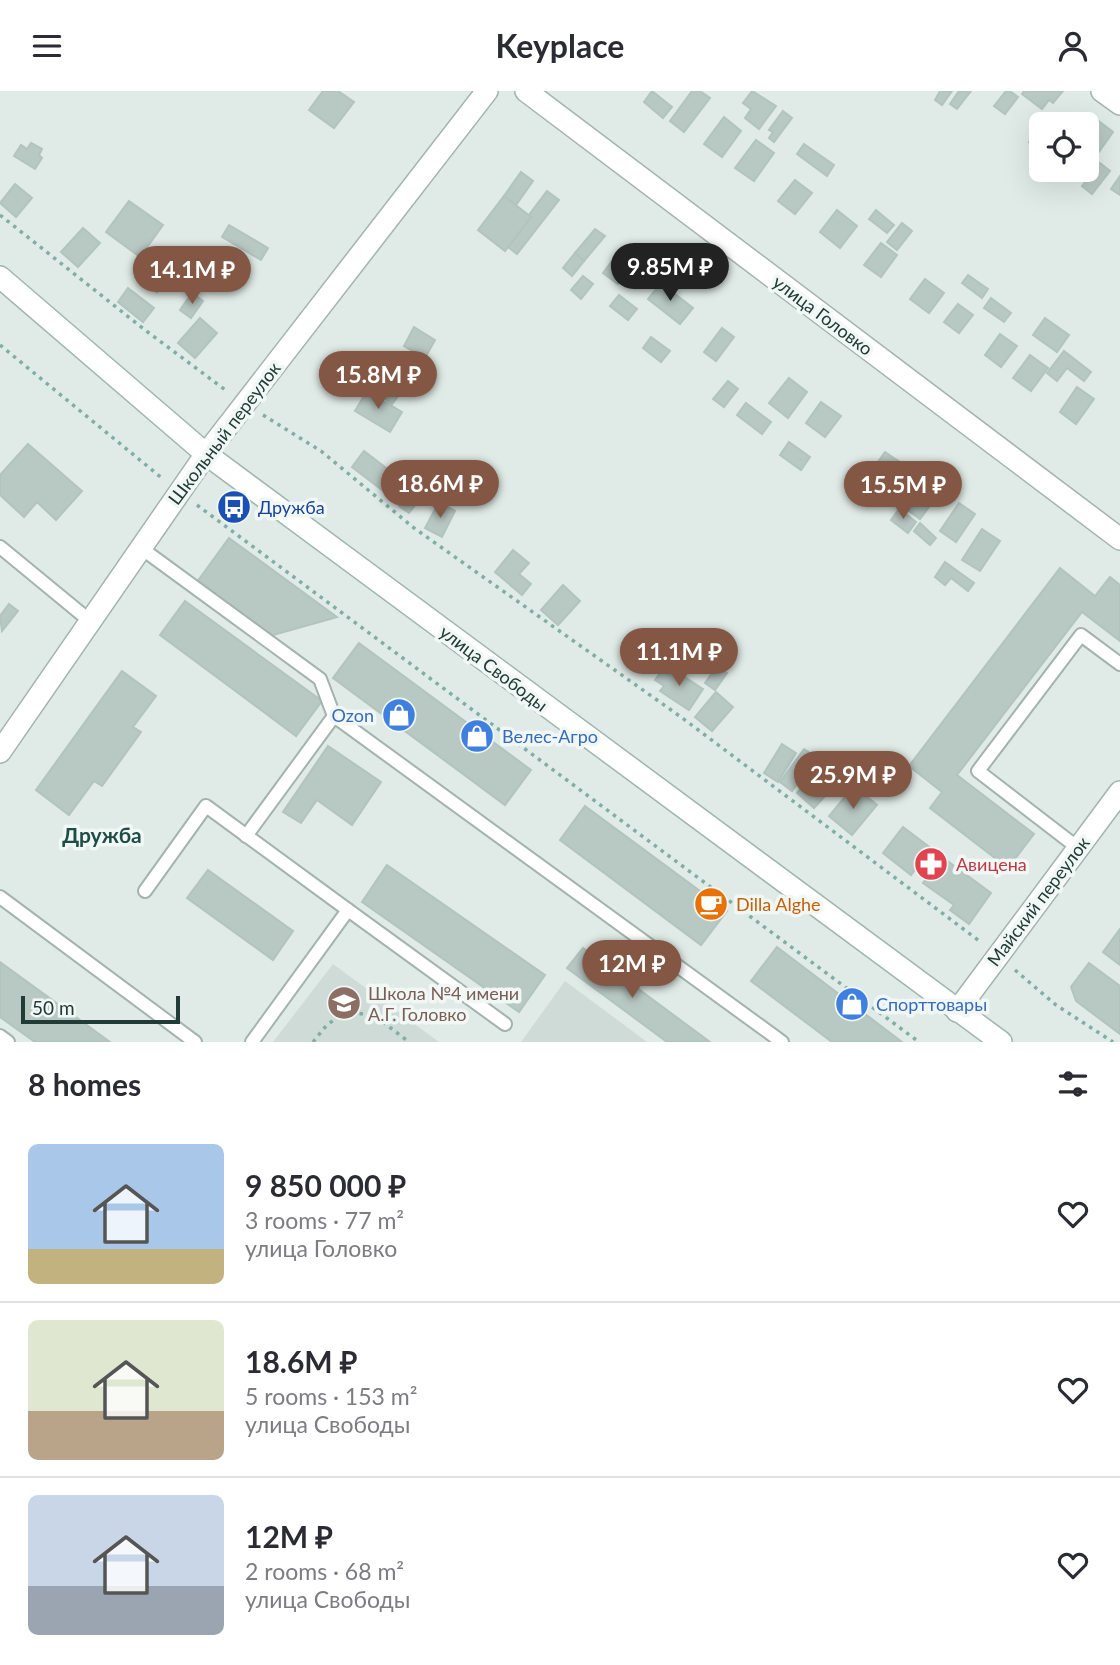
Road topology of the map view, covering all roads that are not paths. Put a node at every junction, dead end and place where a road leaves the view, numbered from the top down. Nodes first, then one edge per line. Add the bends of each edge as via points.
1 (487, 91) edge
2 (526, 91) edge
3 (1102, 91) edge
4 (1120, 104) edge
5 (0, 277) edge
6 (206, 454) junction
7 (1120, 539) edge
8 (0, 547) edge
9 (141, 548) junction
10 (90, 621) junction
11 (1120, 664) edge
12 (334, 716) junction
13 (0, 752) edge
14 (1120, 792) edge
15 (246, 836) junction
16 (1078, 848) junction
17 (145, 891) dead end
18 (0, 897) edge
19 (348, 909) junction
20 (957, 1011) junction
21 (505, 1024) dead end
22 (0, 1036) edge
23 (997, 1041) edge
24 (8, 1042) edge
25 (195, 1042) edge
26 (253, 1042) edge
27 (782, 1042) edge

1 - 6 street, Школьный переулок
2 - 7 street, улица Головко
3 - 4 street
5 - 6 street, улица Свободы
6 - 9 street, Школьный переулок
6 - 20 street, улица Свободы
8 - 10 lane
9 - 10 street, Школьный переулок
9 - 12 lane via 320,679
10 - 13 street, Школьный переулок
11 - 16 lane via 1081,635 978,771
12 - 15 lane
12 - 27 lane
14 - 16 street, Майский переулок
15 - 17 lane via 206,806
15 - 19 lane
16 - 20 street, Майский переулок
18 - 25 lane
19 - 21 lane
19 - 26 lane
20 - 23 street, улица Свободы
22 - 24 lane

